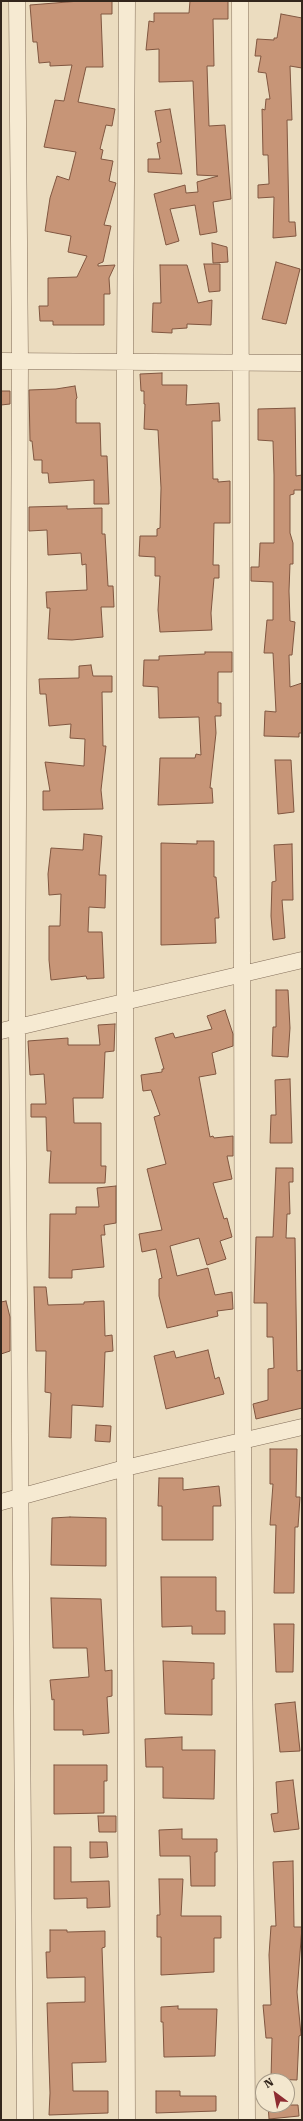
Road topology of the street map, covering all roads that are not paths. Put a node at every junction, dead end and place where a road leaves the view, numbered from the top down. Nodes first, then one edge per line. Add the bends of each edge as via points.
1 (17, 1) edge
2 (127, 1) edge
3 (240, 1) edge
4 (1, 360) edge
5 (20, 361) junction
6 (125, 362) junction
7 (242, 362) junction
8 (302, 363) edge
9 (302, 960) edge
10 (242, 974) junction
11 (125, 1004) junction
12 (17, 1027) junction
13 (1, 1031) edge
14 (302, 1427) edge
15 (243, 1440) junction
16 (125, 1468) junction
17 (22, 1497) junction
18 (1, 1502) edge
19 (25, 2120) edge
20 (127, 2120) edge
21 (247, 2120) edge

1 - 5 street
2 - 6 street
3 - 7 street
4 - 5 street
5 - 6 street
5 - 12 street
6 - 7 street
6 - 11 street
7 - 8 street
7 - 10 street
9 - 10 street
10 - 11 street
10 - 15 street
11 - 12 street
11 - 16 street
12 - 13 street
12 - 17 street
14 - 15 street
15 - 16 street
15 - 21 street
16 - 17 street
16 - 20 street
17 - 18 street
17 - 19 street

